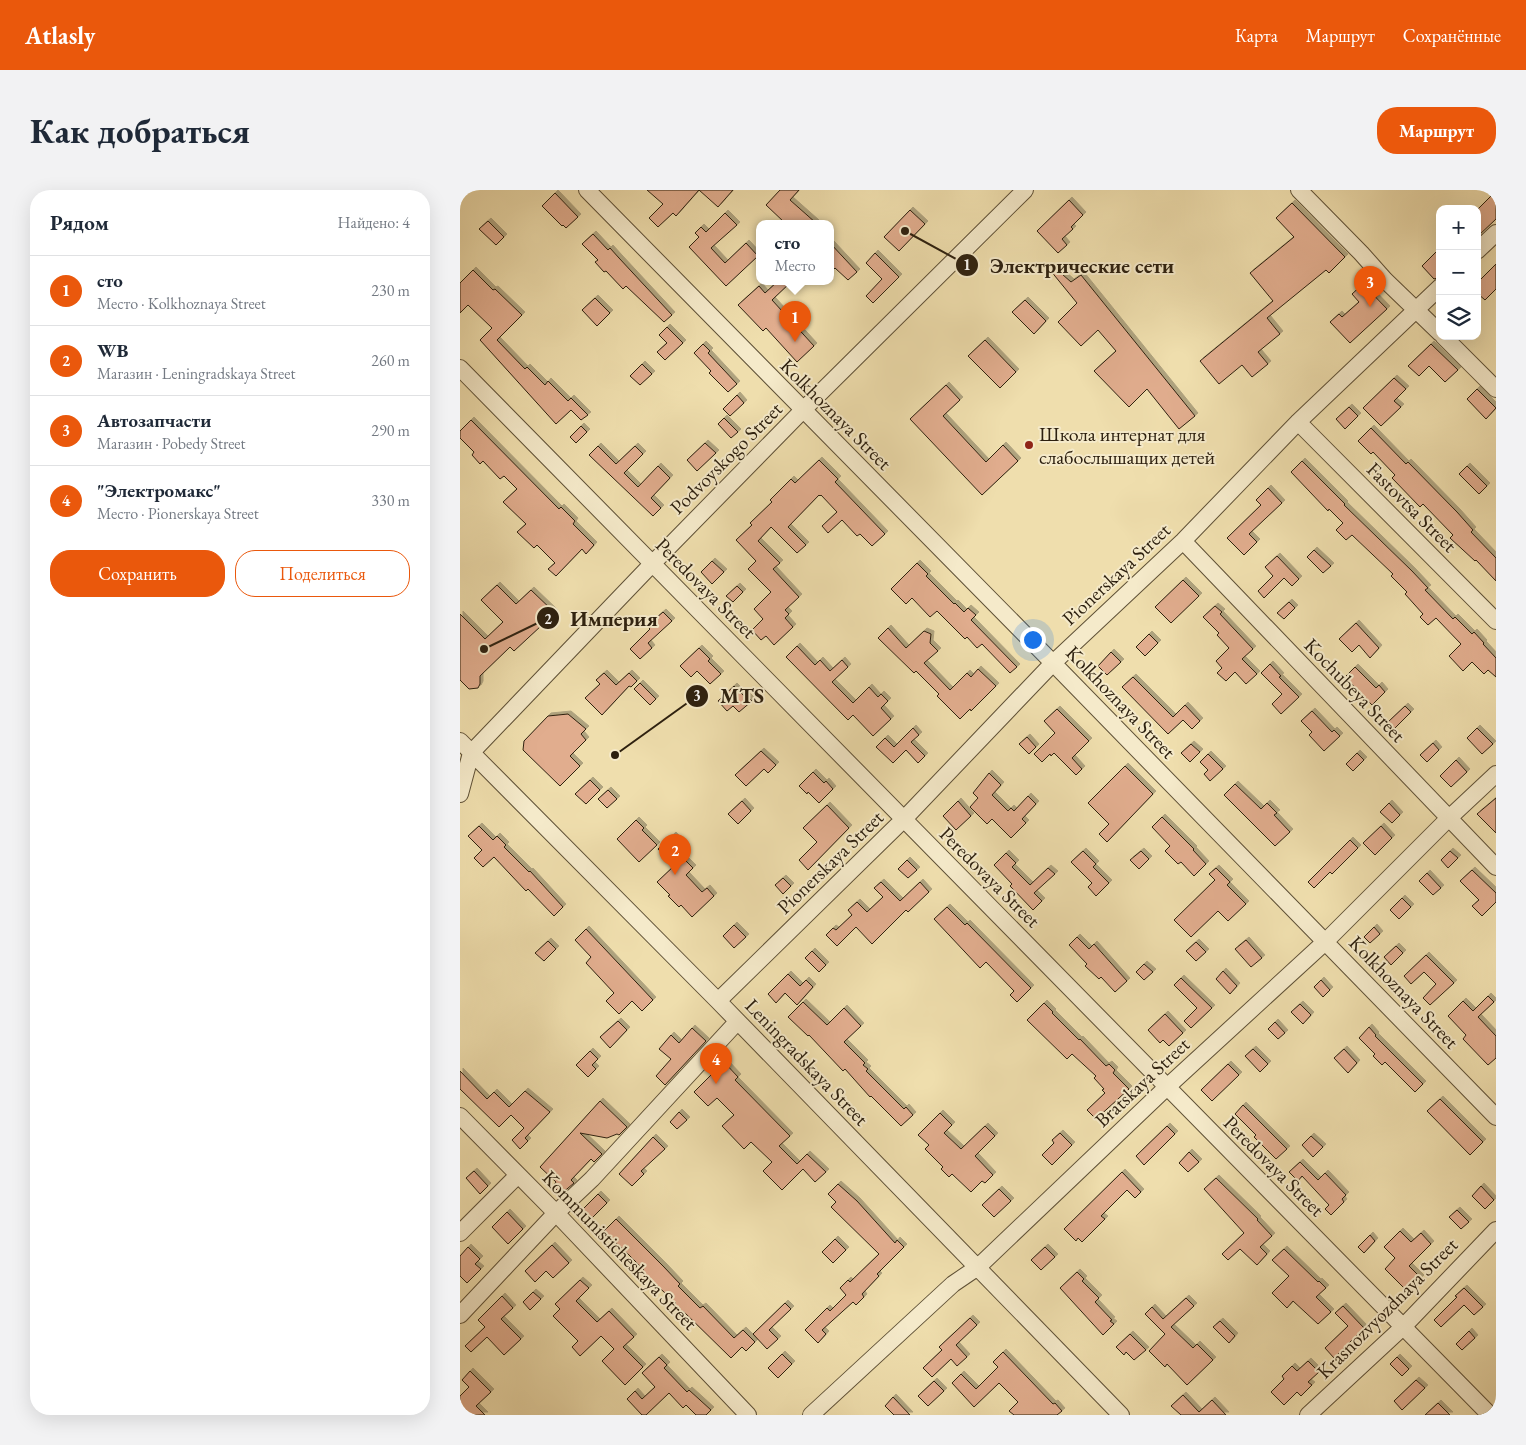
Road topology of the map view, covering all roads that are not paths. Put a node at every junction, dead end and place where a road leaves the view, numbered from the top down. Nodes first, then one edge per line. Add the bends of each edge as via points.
1 (587, 190) edge
2 (1025, 190) edge
3 (1299, 190) edge
4 (1496, 233) edge
5 (1478, 250) edge
6 (1436, 292) edge
7 (1416, 310) junction
8 (1436, 329) edge
9 (1447, 340) edge
10 (460, 368) edge
11 (1496, 389) edge
12 (804, 410) junction
13 (1298, 422) junction
14 (1183, 541) junction
15 (652, 564) junction
16 (1496, 621) edge
17 (1053, 663) junction
18 (466, 747) edge
19 (1496, 774) edge
20 (460, 794) edge
21 (1448, 818) junction
22 (904, 820) junction
23 (1496, 867) edge
24 (1325, 942) junction
25 (718, 1002) junction
26 (737, 1022) junction
27 (1167, 1087) junction
28 (460, 1116) edge
29 (1496, 1118) edge
30 (518, 1175) junction
31 (556, 1213) junction
32 (1496, 1230) edge
33 (460, 1233) edge
34 (978, 1267) junction
35 (460, 1314) edge
36 (1403, 1327) junction
37 (748, 1415) edge
38 (811, 1415) edge
39 (1121, 1415) edge
40 (1308, 1415) edge
41 (1490, 1415) edge

1 - 12 street, Kolkhoznaya Street
2 - 12 street, Podvoyskogo Street
3 - 7 street
4 - 5 street
6 - 7 street, Pionerskaya Street
7 - 8 street
7 - 13 street, Pionerskaya Street
9 - 11 street
10 - 15 street, Peredovaya Street
12 - 15 street, Podvoyskogo Street
12 - 17 street, Kolkhoznaya Street
13 - 14 street, Pionerskaya Street
13 - 16 street, Fastovtsa Street
14 - 17 street, Pionerskaya Street
14 - 21 street, Kochubeya Street
15 - 18 street, Podvoyskogo Street
15 - 22 street, Peredovaya Street
17 - 22 street, Pionerskaya Street
17 - 24 street, Kolkhoznaya Street
18 - 20 street, Podvoyskogo Street
18 - 25 street, Leningradskaya Street
19 - 21 street, Bratskaya Street
21 - 23 street, Kochubeya Street
21 - 24 street, Bratskaya Street
22 - 25 street, Pionerskaya Street
22 - 27 street, Peredovaya Street
24 - 27 street, Bratskaya Street
24 - 29 street, Kolkhoznaya Street
25 - 26 street, Leningradskaya Street
26 - 31 street via 592,1179
26 - 34 street, Leningradskaya Street
27 - 34 street, Bratskaya Street
27 - 36 street, Peredovaya Street
28 - 30 street, Kommunisticheskaya Street
30 - 31 street, Kommunisticheskaya Street
30 - 33 street
31 - 35 street
31 - 37 street, Kommunisticheskaya Street
32 - 36 street, Krasnozvyozdnaya Street
34 - 38 street, Bratskaya Street via 953,1284
34 - 39 street, Leningradskaya Street
36 - 40 street, Krasnozvyozdnaya Street
36 - 41 street, Peredovaya Street

